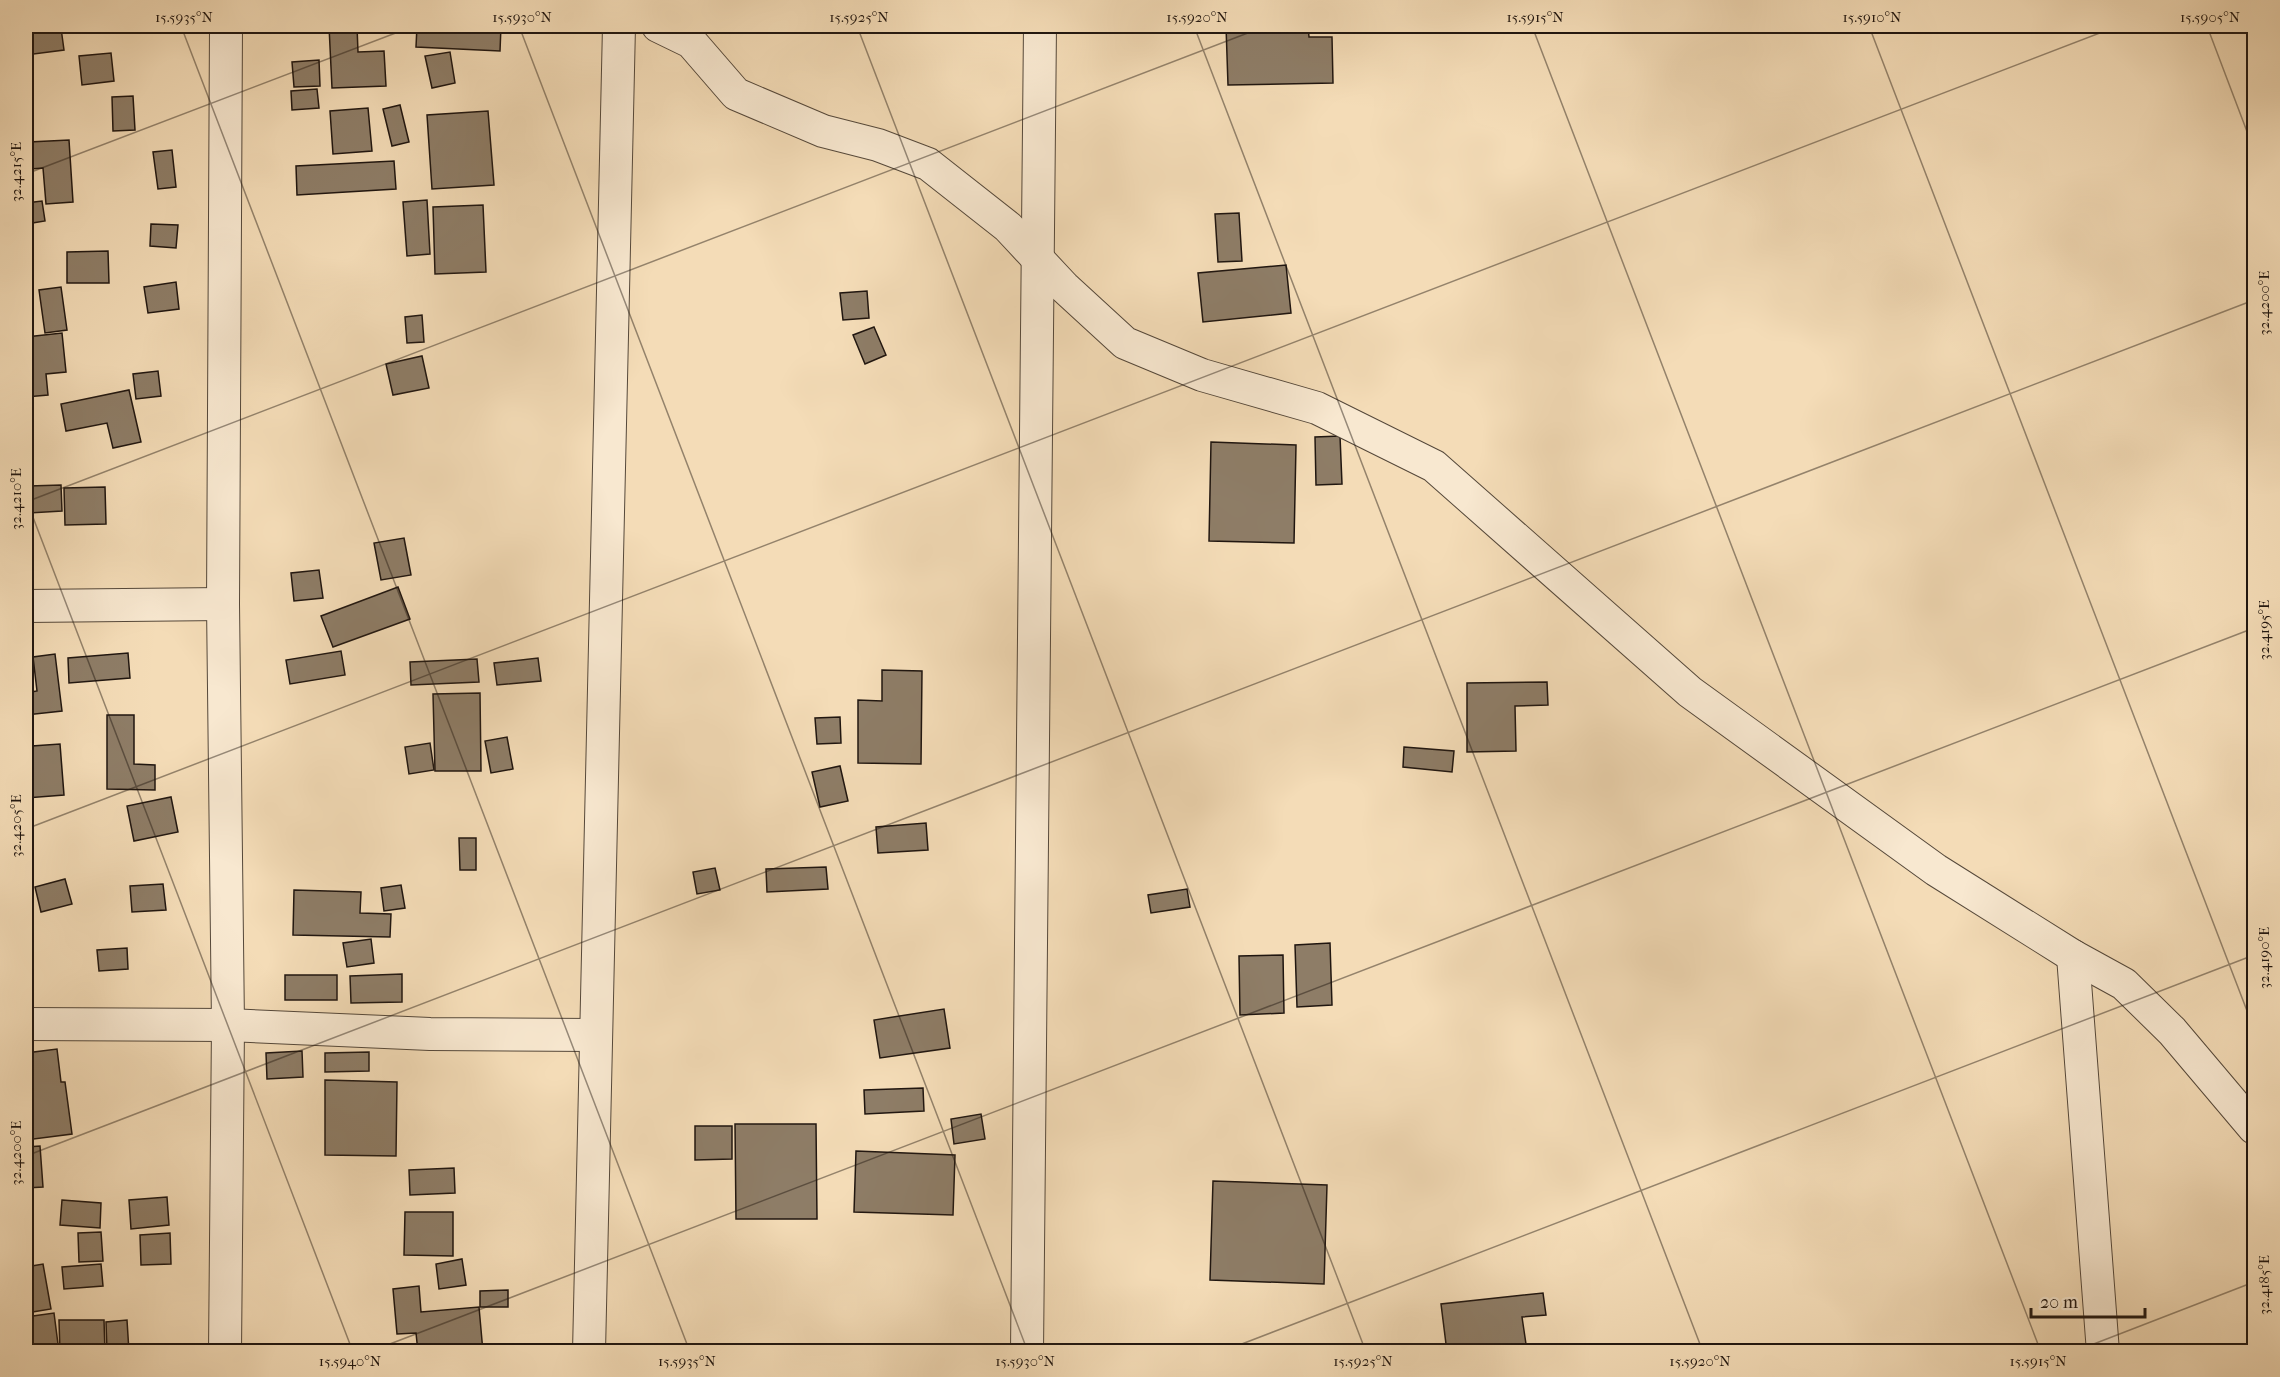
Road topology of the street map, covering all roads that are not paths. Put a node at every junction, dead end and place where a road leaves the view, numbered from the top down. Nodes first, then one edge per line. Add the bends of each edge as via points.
1 (226, 26) edge
2 (620, 26) edge
3 (658, 26) edge
4 (1040, 26) edge
5 (1038, 260) junction
6 (223, 604) junction
7 (26, 606) edge
8 (2073, 956) junction
9 (26, 1024) edge
10 (228, 1025) junction
11 (595, 1035) junction
12 (2254, 1128) edge
13 (225, 1352) edge
14 (589, 1352) edge
15 (1027, 1352) edge
16 (2103, 1352) edge

1 - 6 street
2 - 11 street
3 - 5 street via 690,42 736,94 824,131 928,164 1008,227
4 - 5 street
5 - 8 street via 1125,343 1202,375 1317,408 1434,466 1690,692 1936,870
5 - 15 street
6 - 7 street
6 - 10 street
8 - 12 street via 2124,984 2172,1032
8 - 16 street
9 - 10 street
10 - 11 street via 429,1034
10 - 13 street
11 - 14 street

